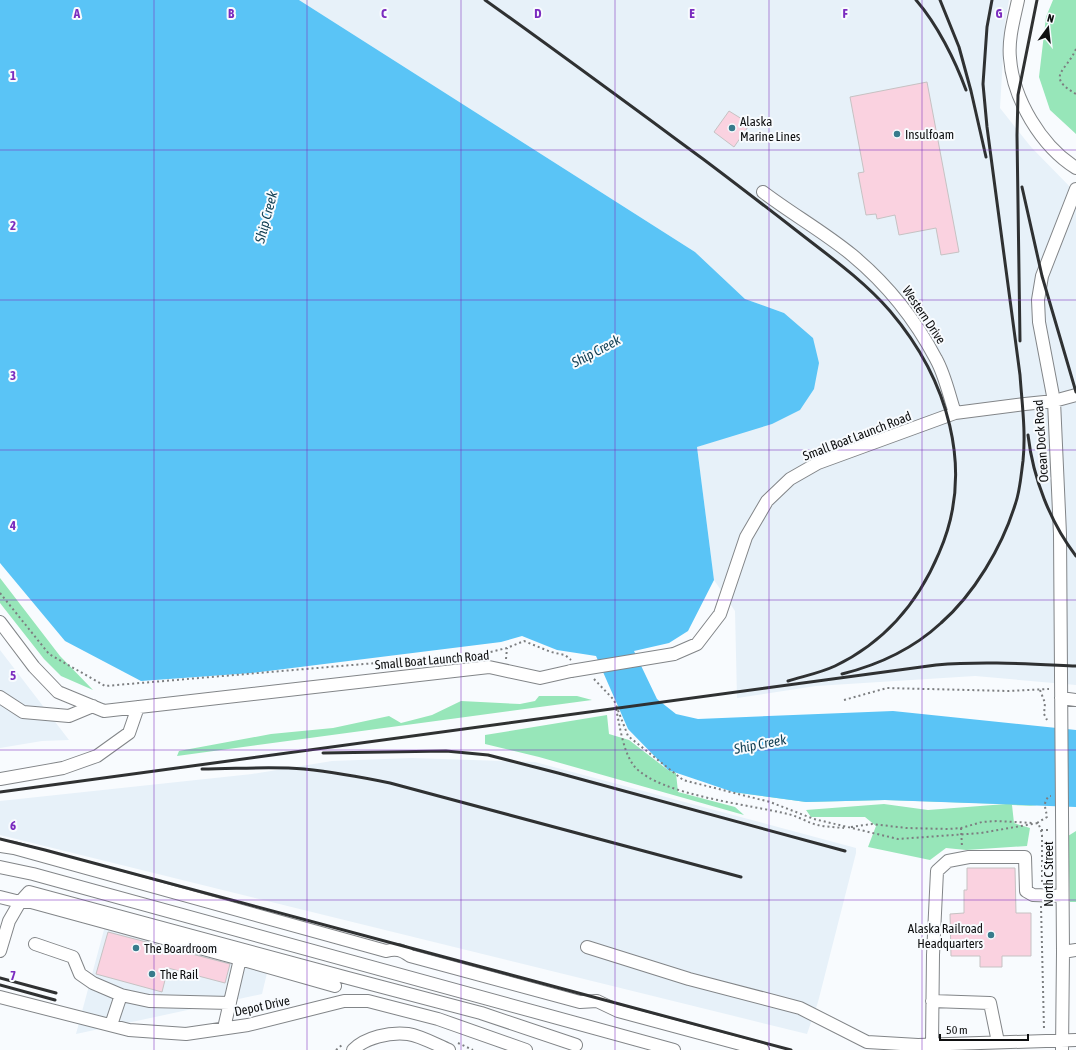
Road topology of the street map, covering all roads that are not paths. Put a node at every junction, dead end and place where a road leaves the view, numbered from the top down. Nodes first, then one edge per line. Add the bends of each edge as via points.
1 (1018, 0) edge
2 (1076, 168) edge
3 (1076, 189) edge
4 (763, 192) dead end
5 (1076, 395) edge
6 (1054, 401) junction
7 (955, 413) junction
8 (0, 622) edge
9 (0, 697) edge
10 (1061, 698) junction
11 (1076, 700) edge
12 (92, 706) junction
13 (138, 707) junction
14 (0, 779) edge
15 (0, 846) edge
16 (0, 867) edge
17 (1062, 896) junction
18 (0, 897) edge
19 (20, 902) junction
20 (36, 944) dead end
21 (587, 947) dead end
22 (1076, 950) edge
23 (0, 951) edge
24 (1063, 952) junction
25 (240, 959) junction
26 (335, 986) dead end
27 (121, 995) junction
28 (0, 997) edge
29 (932, 1001) junction
30 (230, 1003) junction
31 (111, 1025) junction
32 (224, 1028) junction
33 (1076, 1040) edge
34 (998, 1042) junction
35 (932, 1044) junction
36 (576, 1045) dead end
37 (1062, 1045) edge
38 (352, 1050) edge
39 (448, 1050) edge
40 (526, 1050) edge
41 (674, 1050) edge
42 (763, 1050) edge

1 - 2 street via 1010,57 1015,85 1037,130
3 - 6 street, Ocean Dock Road via 1039,288 1039,322
4 - 7 street, Western Drive via 852,255 885,284 904,307 936,359
5 - 6 street
6 - 7 street
6 - 10 street, Ocean Dock Road via 1060,534
7 - 13 street, Small Boat Launch Road, bridge via 818,463 790,479 767,501 746,537 720,614 697,644 674,654 574,668 540,678 489,667
8 - 12 street, Small Boat Launch Road via 34,667 58,692
9 - 12 street via 23,712 69,716
10 - 11 street
10 - 17 street, North C Street
12 - 13 street, Small Boat Launch Road via 104,711
13 - 14 street via 129,733 97,756 63,768
15 - 42 street via 386,951 394,949 410,956 580,1002 597,1001 618,1011
16 - 41 street
17 - 24 street, North C Street
17 - 29 street via 1033,895 1026,891 1024,858 969,857 948,861 937,871
18 - 19 street
19 - 23 street via 9,922
19 - 25 street via 31,902
19 - 36 street via 29,892 481,1013
20 - 27 street via 73,957 80,974 93,983
21 - 35 street via 689,979 800,1008 867,1042
22 - 24 street
24 - 37 street, North C Street
25 - 26 street
25 - 30 street
27 - 30 street via 149,1001
27 - 31 street
28 - 31 street, Depot Drive
29 - 34 street via 990,1003
29 - 35 street
30 - 32 street
31 - 32 street, Depot Drive via 129,1030 186,1034
32 - 40 street, Depot Drive via 248,1025 344,1001 368,1001 438,1019
33 - 37 street
34 - 35 street
34 - 37 street
38 - 39 street via 374,1038 408,1034

